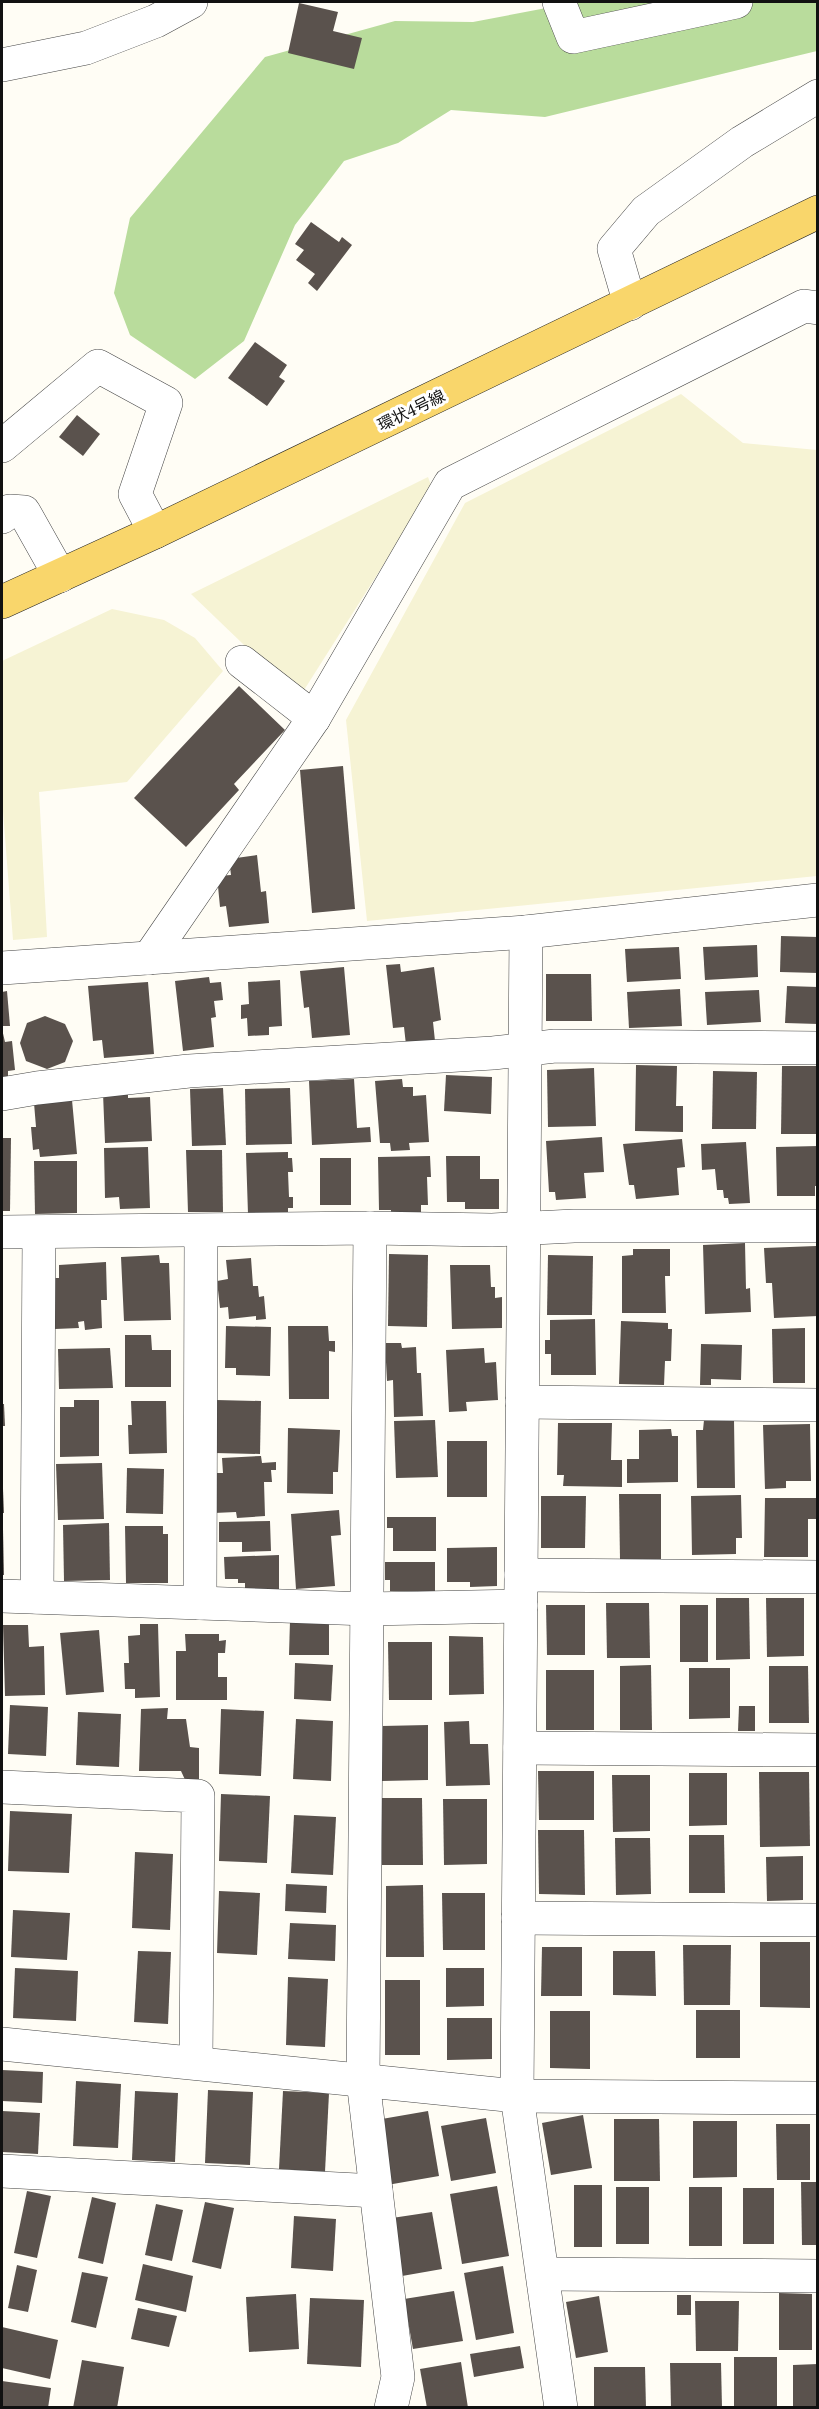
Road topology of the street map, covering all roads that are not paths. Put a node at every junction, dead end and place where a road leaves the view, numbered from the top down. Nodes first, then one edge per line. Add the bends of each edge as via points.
1 (191, 2) edge
2 (559, 2) edge
3 (736, 2) edge
4 (2, 65) edge
5 (818, 96) edge
6 (818, 212) edge
7 (630, 304) junction
8 (818, 308) edge
9 (2, 446) edge
10 (2, 517) edge
11 (155, 532) junction
12 (60, 576) junction
13 (2, 602) edge
14 (242, 662) dead end
15 (314, 718) junction
16 (818, 900) edge
17 (526, 932) junction
18 (148, 958) junction
19 (2, 968) edge
20 (818, 1048) edge
21 (525, 1049) junction
22 (2, 1094) edge
23 (818, 1226) edge
24 (370, 1228) junction
25 (524, 1228) junction
26 (201, 1231) junction
27 (2, 1232) edge
28 (39, 1233) junction
29 (522, 1402) junction
30 (818, 1405) edge
31 (818, 1577) edge
32 (521, 1591) junction
33 (2, 1596) edge
34 (37, 1597) junction
35 (200, 1603) junction
36 (367, 1609) junction
37 (520, 1748) junction
38 (818, 1750) edge
39 (2, 1787) edge
40 (518, 1918) junction
41 (818, 1920) edge
42 (2, 2044) edge
43 (196, 2062) junction
44 (363, 2080) junction
45 (517, 2096) junction
46 (818, 2098) edge
47 (2, 2171) edge
48 (376, 2191) junction
49 (543, 2274) junction
50 (818, 2276) edge
51 (391, 2408) edge
52 (561, 2408) edge

1 - 4 street via 156,21 86,48
2 - 3 street via 573,37
5 - 7 street via 742,142 646,211 614,249
6 - 7 main road, 環状4号線
7 - 11 main road, 環状4号線
8 - 15 street via 804,306 450,484
9 - 11 street via 98,366 166,403 135,494
10 - 12 street via 10,511 24,512
11 - 12 main road, 環状4号線
12 - 13 main road, 環状4号線
14 - 15 street
15 - 18 street
16 - 17 street
17 - 18 street
17 - 21 street
18 - 19 street
20 - 21 street
21 - 22 street via 189,1071
21 - 25 street
23 - 25 street
24 - 25 street
24 - 26 street
24 - 36 street
25 - 29 street
26 - 28 street
26 - 35 street
27 - 28 street
28 - 34 street
29 - 30 street
29 - 32 street
31 - 32 street
32 - 36 street
32 - 37 street
33 - 34 street
34 - 35 street
35 - 36 street
36 - 44 street
37 - 38 street
37 - 40 street
39 - 43 street via 198,1796
40 - 41 street
40 - 45 street
42 - 43 street
43 - 44 street
44 - 45 street
44 - 48 street
45 - 46 street
45 - 49 street
47 - 48 street
48 - 51 street via 398,2377
49 - 50 street
49 - 52 street

